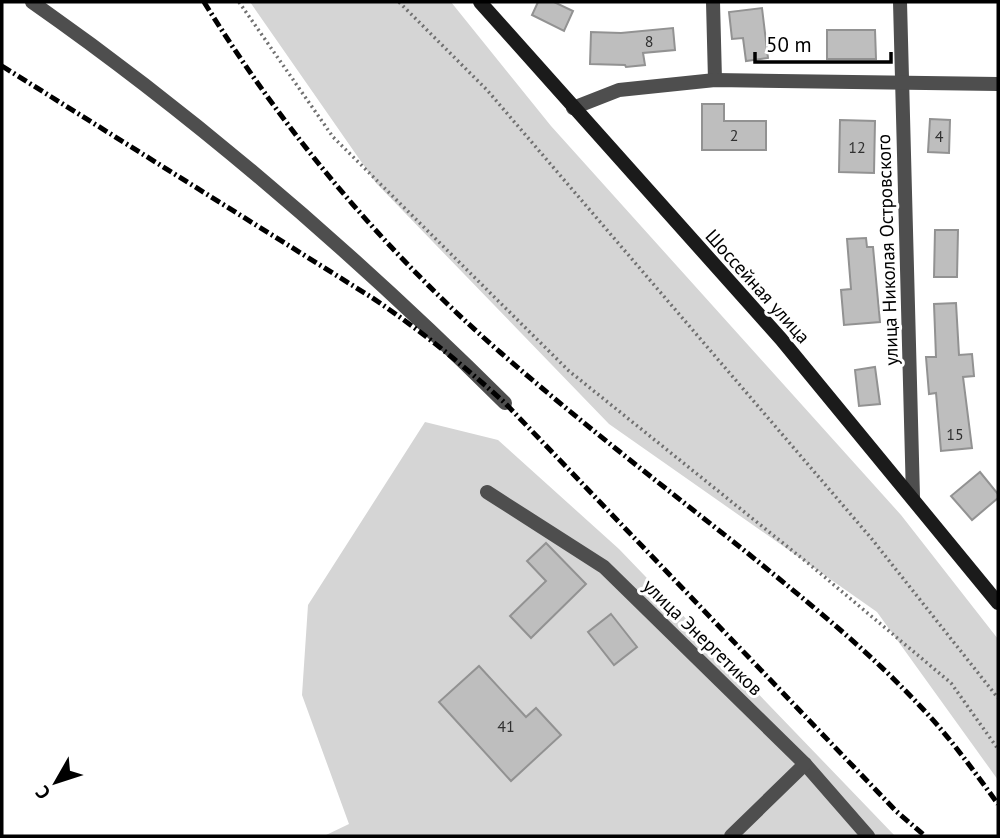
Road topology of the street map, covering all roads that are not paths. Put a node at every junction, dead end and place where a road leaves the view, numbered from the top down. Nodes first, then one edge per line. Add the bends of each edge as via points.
1 (32, 2) edge
2 (480, 2) edge
3 (713, 2) edge
4 (901, 2) edge
5 (715, 79) junction
6 (902, 83) junction
7 (998, 84) edge
8 (573, 108) junction
9 (505, 403) dead end
10 (487, 492) dead end
11 (913, 497) junction
12 (998, 603) edge
13 (805, 764) junction
14 (731, 836) edge
15 (868, 836) edge

1 - 9 street via 138,78 356,260
2 - 8 main road, Шоссейная улица
3 - 5 street
4 - 6 street, улица Николая Островского
5 - 6 street
5 - 8 street via 619,90
6 - 7 street
6 - 11 street, улица Николая Островского
8 - 11 main road, Шоссейная улица via 780,339
10 - 13 street, улица Энергетиков via 604,567
11 - 12 main road, Шоссейная улица
13 - 14 street
13 - 15 street, улица Энергетиков

